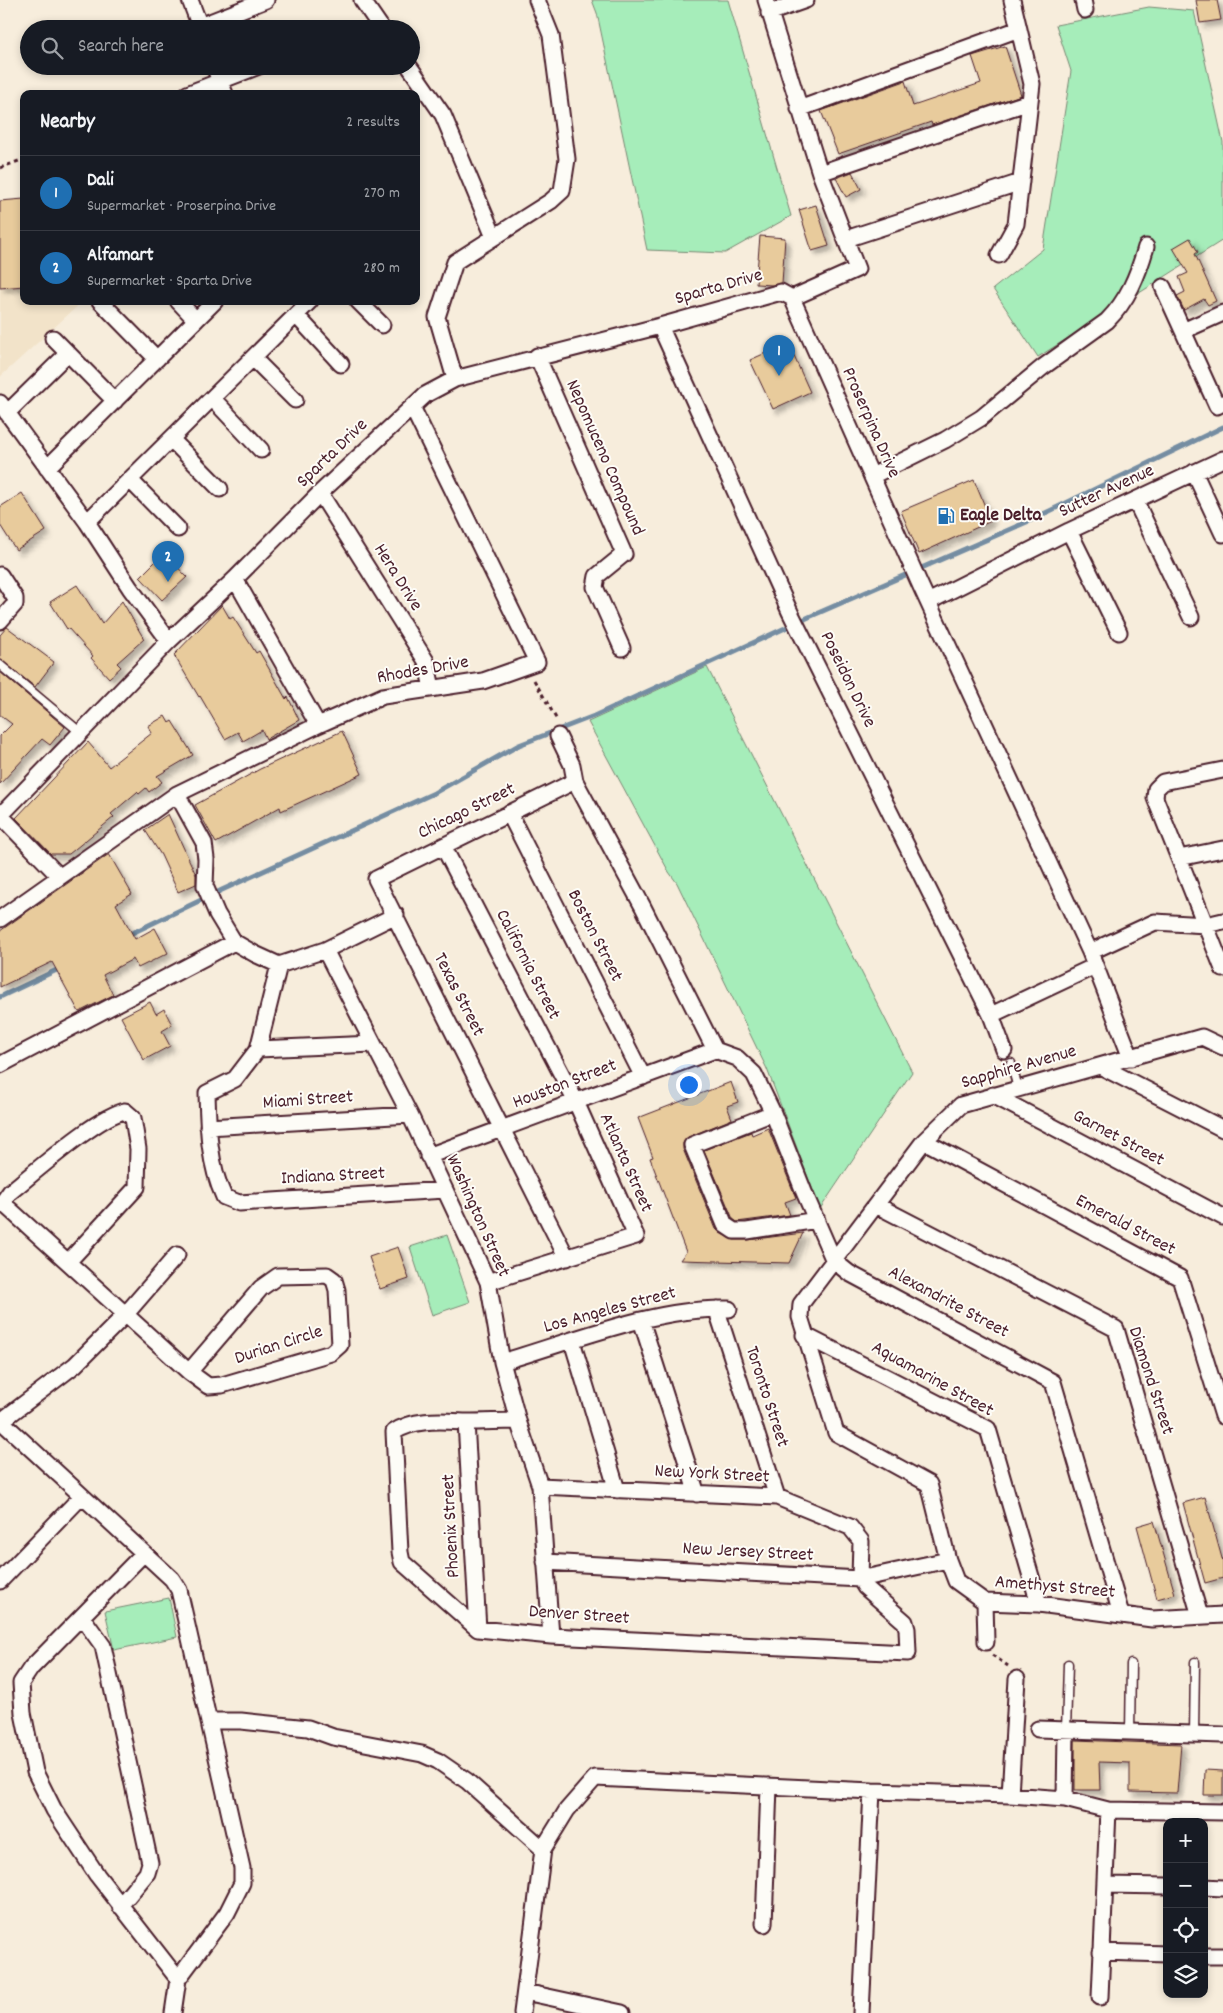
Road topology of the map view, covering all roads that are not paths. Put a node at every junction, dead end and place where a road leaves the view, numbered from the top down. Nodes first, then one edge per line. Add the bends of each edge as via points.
1 (190, 0) edge
2 (266, 0) edge
3 (362, 0) edge
4 (537, 0) edge
5 (806, 0) edge
6 (1012, 0) edge
7 (768, 6) edge
8 (195, 20) edge
9 (217, 20) edge
10 (376, 20) edge
11 (1019, 29) junction
12 (217, 75) edge
13 (244, 75) edge
14 (415, 75) edge
15 (222, 88) edge
16 (1030, 102) junction
17 (799, 108) junction
18 (820, 172) junction
19 (1021, 182) junction
20 (494, 238) junction
21 (846, 239) junction
22 (1146, 247) dead end
23 (999, 255) dead end
24 (1163, 287) dead end
25 (792, 298) junction
26 (104, 305) edge
27 (182, 305) edge
28 (211, 305) edge
29 (306, 305) edge
30 (362, 305) edge
31 (1223, 313) edge
32 (296, 315) junction
33 (196, 320) junction
34 (382, 325) dead end
35 (660, 326) junction
36 (1183, 331) junction
37 (53, 338) dead end
38 (67, 354) junction
39 (537, 356) junction
40 (253, 358) junction
41 (157, 359) junction
42 (341, 364) dead end
43 (455, 379) junction
44 (213, 399) junction
45 (295, 400) dead end
46 (115, 401) junction
47 (1220, 404) edge
48 (412, 407) junction
49 (4, 408) edge
50 (171, 440) junction
51 (261, 450) dead end
52 (1223, 459) edge
53 (47, 468) junction
54 (1194, 472) junction
55 (872, 476) junction
56 (130, 480) junction
57 (220, 489) dead end
58 (320, 493) junction
59 (1136, 500) junction
60 (87, 522) junction
61 (178, 529) dead end
62 (1069, 531) junction
63 (1223, 534) edge
64 (0, 575) edge
65 (235, 579) junction
66 (925, 596) junction
67 (1191, 616) dead end
68 (0, 621) edge
69 (1119, 632) dead end
70 (169, 640) junction
71 (622, 648) dead end
72 (0, 664) edge
73 (432, 688) junction
74 (318, 725) junction
75 (559, 731) road end
76 (80, 732) junction
77 (1223, 770) edge
78 (574, 780) junction
79 (177, 794) junction
80 (509, 813) junction
81 (0, 816) edge
82 (442, 846) junction
83 (1223, 849) edge
84 (1179, 858) junction
85 (59, 876) junction
86 (376, 879) joint
87 (396, 915) junction
88 (0, 919) edge
89 (1223, 921) edge
90 (1206, 924) junction
91 (234, 942) junction
92 (325, 950) junction
93 (1092, 959) junction
94 (280, 965) junction
95 (1223, 969) edge
96 (991, 1015) junction
97 (373, 1044) junction
98 (1223, 1047) edge
99 (258, 1049) junction
100 (715, 1050) junction
101 (1007, 1057) joint
102 (1131, 1058) junction
103 (0, 1065) edge
104 (1100, 1066) junction
105 (643, 1077) junction
106 (1018, 1088) junction
107 (993, 1095) junction
108 (576, 1102) junction
109 (773, 1113) junction
110 (410, 1115) junction
111 (208, 1127) junction
112 (1223, 1129) edge
113 (504, 1130) junction
114 (924, 1141) junction
115 (428, 1156) junction
116 (445, 1190) junction
117 (876, 1205) junction
118 (1223, 1217) edge
119 (817, 1220) junction
120 (177, 1255) dead end
121 (567, 1258) junction
122 (834, 1261) junction
123 (68, 1262) junction
124 (488, 1282) junction
125 (724, 1309) joint
126 (126, 1315) junction
127 (641, 1320) junction
128 (804, 1335) junction
129 (572, 1341) junction
130 (502, 1362) junction
131 (189, 1372) junction
132 (1219, 1389) edge
133 (1223, 1416) edge
134 (0, 1421) edge
135 (518, 1421) junction
136 (466, 1422) junction
137 (540, 1486) junction
138 (617, 1490) junction
139 (697, 1494) junction
140 (82, 1496) junction
141 (777, 1498) junction
142 (144, 1552) junction
143 (948, 1560) junction
144 (545, 1562) junction
145 (860, 1579) junction
146 (0, 1582) edge
147 (984, 1602) junction
148 (1038, 1604) junction
149 (1121, 1614) junction
150 (1223, 1615) edge
151 (1200, 1616) junction
152 (82, 1617) junction
153 (478, 1629) junction
154 (551, 1636) junction
155 (986, 1642) road end
156 (1195, 1662) dead end
157 (1068, 1664) dead end
158 (1131, 1664) dead end
159 (1017, 1680) road end
160 (210, 1721) junction
161 (1038, 1729) dead end
162 (1066, 1731) junction
163 (1130, 1732) junction
164 (1194, 1734) junction
165 (1223, 1735) edge
166 (769, 1786) junction
167 (872, 1791) junction
168 (1010, 1794) junction
169 (1064, 1799) junction
170 (1108, 1810) junction
171 (1223, 1812) edge
172 (543, 1849) junction
173 (1105, 1885) junction
174 (1163, 1886) edge
175 (1208, 1887) edge
176 (1223, 1888) edge
177 (120, 1906) junction
178 (764, 1924) dead end
179 (1101, 1952) junction
180 (1163, 1954) edge
181 (1208, 1956) edge
182 (1223, 1956) edge
183 (178, 1979) junction
184 (525, 1992) junction
185 (1100, 1997) dead end
186 (173, 2013) edge
187 (522, 2013) edge
188 (622, 2013) edge
189 (861, 2013) edge

1 - 8 street
2 - 9 street
3 - 10 street
4 - 20 street via 551,35 568,159 562,190 551,201
5 - 7 street
6 - 11 street
7 - 17 street
11 - 16 street via 1032,84
11 - 17 street
12 - 15 street
13 - 15 street
14 - 20 street via 443,115
16 - 18 street
16 - 19 street
17 - 18 street
18 - 21 street
19 - 21 street
19 - 23 street via 1016,224
20 - 43 street via 455,262 437,317
21 - 25 street via 857,269
22 - 55 street via 1136,281 1107,321 1043,367 981,418 945,440
24 - 36 street
25 - 35 street, Sparta Drive via 780,292
25 - 55 street, Proserpina Drive
26 - 41 street
27 - 33 street
28 - 33 street
29 - 32 street
30 - 34 street
31 - 36 street
32 - 40 street
32 - 42 street
33 - 41 street
35 - 39 street, Sparta Drive
35 - 96 street, Poseidon Drive via 790,612
36 - 47 street
37 - 38 street
38 - 46 street
38 - 49 street
39 - 43 street, Sparta Drive
39 - 71 street, Nepomuceno Compound via 624,554 597,576 595,587
40 - 44 street
40 - 45 street
41 - 46 street
43 - 48 street, Sparta Drive via 425,395
44 - 50 street
44 - 51 street
46 - 53 street
48 - 58 street, Sparta Drive
48 - 73 street, Rhodes Drive via 537,662 483,681
49 - 53 street
50 - 56 street
50 - 57 street
52 - 54 street, Sutter Avenue
53 - 60 street
54 - 59 street, Sutter Avenue
54 - 63 street
55 - 66 street, Proserpina Drive
56 - 60 street
56 - 61 street
58 - 65 street, Sparta Drive
58 - 73 street, Hera Drive via 426,661
59 - 62 street, Sutter Avenue
59 - 67 street
60 - 70 street
62 - 66 street, Sutter Avenue
62 - 69 street
64 - 68 street via 15,598 15,604
65 - 70 street, Sparta Drive
65 - 74 street
66 - 93 street, Proserpina Drive
70 - 76 street, Sparta Drive
72 - 76 lane
73 - 74 street, Rhodes Drive via 383,696
74 - 79 street, Rhodes Drive
75 - 78 street
76 - 81 street, Sparta Drive
77 - 84 street via 1163,782 1156,789 1155,798
78 - 80 street, Chicago Street
78 - 100 street via 644,907
79 - 85 street, Rhodes Drive
79 - 91 street via 204,842 206,886 217,914
80 - 82 street, Chicago Street
80 - 105 street, Boston Street
81 - 85 street
82 - 86 street, Chicago Street
82 - 108 street, California Street
83 - 84 street
84 - 90 street
85 - 88 street, Rhodes Drive
86 - 87 street, Texas Street
87 - 92 street
87 - 113 street, Texas Street
89 - 90 street
90 - 93 street via 1155,922
90 - 95 street
91 - 94 street
91 - 103 street
92 - 94 street
92 - 97 street, Washington Street
93 - 96 street
93 - 102 street, Proserpina Drive
94 - 99 street
96 - 101 street, Poseidon Drive
97 - 99 street
97 - 110 street, Washington Street
98 - 102 street, Sapphire Avenue via 1202,1037
99 - 111 street via 235,1079 207,1093
100 - 105 street, Houston Street
100 - 109 street via 737,1058 754,1074
101 - 106 lane
102 - 104 street, Sapphire Avenue
104 - 106 street, Sapphire Avenue
104 - 112 street
105 - 108 street, Houston Street
106 - 107 street, Sapphire Avenue
107 - 114 street, Sapphire Avenue via 961,1104
107 - 118 street, Garnet Street
108 - 113 street, Houston Street
108 - 121 street, Atlanta Street via 636,1236
109 - 119 street
109 - 119 street via 692,1145 724,1225 734,1231 747,1231
110 - 111 street, Miami Street
110 - 115 street, Washington Street
111 - 116 street, Indiana Street via 216,1180 224,1197 239,1203
113 - 115 street, Houston Street
113 - 121 street, Texas Street
114 - 117 street, Sapphire Avenue
114 - 132 street, Emerald Street via 1180,1278
115 - 116 street, Washington Street
116 - 124 street, Washington Street
117 - 122 street, Sapphire Avenue
117 - 151 street, Diamond Street via 1116,1329
119 - 122 street
120 - 126 street
121 - 124 street, Atlanta Street
122 - 128 street, Amethyst Street via 801,1304
122 - 149 street, Alexandrite Street via 849,1273 1054,1382
123 - 123 street, Durian Circle via 136,1186 138,1149 133,1118 125,1111 96,1125 5,1199 6,1206
123 - 126 street, Durian Circle
124 - 130 street, Washington Street
125 - 127 street, Los Angeles Street via 697,1309
125 - 141 street, Toronto Street
126 - 131 street, Durian Circle
126 - 134 street via 76,1365
127 - 129 street, Los Angeles Street
127 - 139 street
128 - 143 street, Amethyst Street via 836,1433 929,1484
128 - 148 street, Aquamarine Street via 988,1429
129 - 130 street, Los Angeles Street
129 - 138 street
130 - 135 street, Washington Street
131 - 131 street, Durian Circle via 208,1386 222,1385 331,1353 340,1345 334,1280 327,1276 278,1276 260,1288
132 - 133 street, Emerald Street
134 - 140 street
135 - 136 street
135 - 137 street, Washington Street
136 - 153 street, Phoenix Street
136 - 153 street via 442,1420 406,1424 394,1432 400,1552 402,1562
137 - 138 street, New York Street
137 - 144 street, Washington Street
138 - 139 street, New York Street
139 - 141 street, New York Street
140 - 142 street
140 - 146 street
141 - 145 street, New York Street via 850,1527 861,1541
142 - 152 street
142 - 160 street via 180,1590
143 - 145 street, New Jersey Street
143 - 147 street, Amethyst Street via 956,1581
144 - 145 street, New Jersey Street
144 - 154 street, Washington Street
145 - 154 street, Denver Street via 905,1622 908,1653
147 - 148 street, Amethyst Street
147 - 155 street
148 - 149 street, Amethyst Street
149 - 151 street, Amethyst Street via 1152,1619
150 - 151 street, Amethyst Street
152 - 177 street via 104,1646 150,1864 147,1873
152 - 177 street via 31,1668 21,1683 23,1713 35,1772 54,1810
153 - 154 street, Denver Street
156 - 164 lane
157 - 162 lane
158 - 163 lane
159 - 168 street
160 - 172 street via 308,1728 343,1739 422,1754 467,1781
160 - 183 street via 242,1868 242,1883 227,1913
161 - 162 street
162 - 163 street
162 - 169 street
163 - 164 street
164 - 165 street
166 - 167 street
166 - 172 street via 595,1778 567,1810
166 - 178 street
167 - 168 street
167 - 189 street
168 - 169 street
169 - 170 street
170 - 171 street
170 - 173 street
172 - 184 street
173 - 174 street
173 - 179 street
175 - 176 street
177 - 183 street
179 - 180 street
179 - 185 street
181 - 182 street
183 - 186 street
184 - 187 street
184 - 188 street

